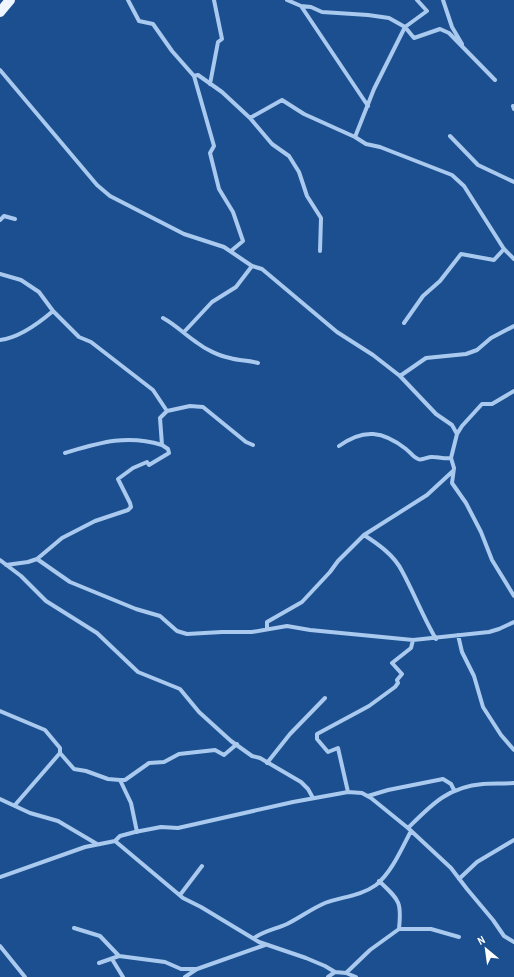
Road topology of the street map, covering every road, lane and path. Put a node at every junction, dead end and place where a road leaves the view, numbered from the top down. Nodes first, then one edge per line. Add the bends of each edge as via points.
1 (10, 0) edge
2 (128, 0) edge
3 (214, 0) edge
4 (287, 0) edge
5 (417, 0) edge
6 (443, 0) edge
7 (301, 6) junction
8 (0, 12) edge
9 (405, 27) junction
10 (465, 50) junction
11 (0, 70) edge
12 (194, 76) junction
13 (495, 80) dead end
14 (210, 84) junction
15 (368, 106) junction
16 (250, 118) junction
17 (450, 136) dead end
18 (355, 137) junction
19 (514, 182) edge
20 (16, 219) dead end
21 (0, 220) edge
22 (504, 249) junction
23 (231, 251) junction
24 (320, 251) dead end
25 (514, 259) edge
26 (252, 266) junction
27 (0, 274) edge
28 (53, 311) junction
29 (162, 318) dead end
30 (404, 323) dead end
31 (514, 326) edge
32 (184, 332) junction
33 (0, 340) edge
34 (258, 363) dead end
35 (400, 376) junction
36 (514, 391) edge
37 (167, 411) junction
38 (458, 434) junction
39 (162, 445) junction
40 (253, 445) dead end
41 (339, 446) dead end
42 (65, 453) dead end
43 (451, 458) junction
44 (453, 471) junction
45 (364, 535) junction
46 (37, 559) junction
47 (0, 560) edge
48 (6, 565) junction
49 (514, 596) edge
50 (514, 622) edge
51 (267, 629) junction
52 (458, 635) junction
53 (436, 639) junction
54 (413, 640) junction
55 (325, 698) dead end
56 (0, 711) edge
57 (237, 744) junction
58 (514, 750) edge
59 (60, 754) junction
60 (267, 763) junction
61 (120, 780) junction
62 (514, 783) edge
63 (454, 790) junction
64 (348, 792) junction
65 (368, 796) junction
66 (0, 798) edge
67 (313, 798) junction
68 (16, 805) junction
69 (410, 830) junction
70 (137, 832) junction
71 (514, 840) edge
72 (115, 841) junction
73 (97, 844) junction
74 (202, 866) dead end
75 (0, 877) edge
76 (459, 879) junction
77 (379, 881) junction
78 (180, 895) junction
79 (74, 928) dead end
80 (399, 929) junction
81 (459, 937) dead end
82 (254, 938) junction
83 (514, 942) edge
84 (265, 945) junction
85 (0, 946) edge
86 (120, 956) junction
87 (112, 959) junction
88 (100, 963) dead end
89 (197, 969) junction
90 (334, 972) junction
91 (346, 973) junction
92 (25, 977) edge
93 (123, 977) edge
94 (185, 977) edge
95 (328, 977) edge
96 (356, 977) edge

1 - 8 main road
2 - 12 street via 139,20 153,24
3 - 14 street via 222,39 218,42
4 - 7 street
5 - 9 street via 427,10
6 - 10 street via 452,27
7 - 9 street via 311,6 322,12 368,14 390,18
7 - 15 street
9 - 10 street via 414,38 440,29 449,33
9 - 15 street
10 - 13 street
11 - 23 street via 97,185 110,196 184,234
12 - 14 street via 198,75
12 - 23 street via 214,146 210,153 219,189 233,212 243,241
14 - 16 street
15 - 18 street
16 - 18 street via 282,100 304,114
16 - 24 street via 272,144 289,156 299,172 307,196 321,218
17 - 19 street via 478,165
18 - 22 street via 366,144 452,175 460,181
20 - 21 street via 4,216
22 - 25 street
22 - 30 street via 494,260 462,254 440,281 423,296
23 - 26 street
26 - 32 street via 236,287 212,302
26 - 35 street via 262,269 336,332 373,355
27 - 28 street via 21,280 39,292
28 - 33 street via 33,326
28 - 37 street via 79,337 91,342 153,390
29 - 32 street
31 - 35 street via 491,338 477,350 466,354 426,358
32 - 34 street via 217,353
35 - 38 street via 436,414 452,425
36 - 38 street via 492,404 482,404
37 - 39 street via 160,418
37 - 40 street via 190,406 203,407
38 - 43 street
39 - 42 street via 131,438 112,440
39 - 46 street via 169,453 149,465 147,462 133,468 118,479 131,507 128,510 95,521 62,538
41 - 43 street via 361,434 375,433 392,440 421,460 432,457
43 - 44 street
44 - 45 street via 427,495
44 - 49 street via 452,483 466,503 492,560
45 - 51 street via 302,602 267,622
45 - 53 street via 384,548 402,570
46 - 48 street
46 - 51 street via 70,582 160,616 178,631 187,634 252,632
47 - 48 street
48 - 57 street via 46,601 97,633 138,672 180,690 199,712
50 - 52 street via 489,632
51 - 54 street via 287,626
52 - 53 street
52 - 58 street via 462,652 474,676 482,707
53 - 54 street
54 - 64 street via 411,648 392,663 402,674 395,687 369,706 317,734 317,739 328,752 338,748
55 - 60 street via 290,734
56 - 59 street via 45,730 60,748
57 - 60 street via 252,756
57 - 61 street via 224,755 216,750 179,754 164,762 149,763 125,780
59 - 61 street via 74,769 108,780
59 - 68 street
60 - 67 street via 301,782
61 - 70 street via 131,803
62 - 63 street via 484,783
63 - 65 street via 443,779
63 - 69 street via 439,798
64 - 65 street
64 - 67 street
65 - 69 street
66 - 68 street
67 - 70 street via 202,824 178,828 161,827
68 - 73 street via 30,813 58,821
69 - 76 street via 446,863
69 - 77 street
70 - 72 street via 120,836
71 - 76 street via 477,862
72 - 73 street
72 - 78 street
73 - 75 street
74 - 78 street
76 - 83 street via 504,936
77 - 80 street via 397,898 400,906
77 - 82 street via 358,894 327,902 300,918
78 - 82 street
79 - 86 street via 100,936
80 - 81 street via 431,929
80 - 91 street via 370,950
82 - 84 street
84 - 89 street
84 - 90 street via 306,958
85 - 92 street
86 - 87 street
86 - 89 street via 165,962 181,969
87 - 88 street
87 - 93 street
89 - 94 street
90 - 91 street
90 - 95 street
91 - 96 street

